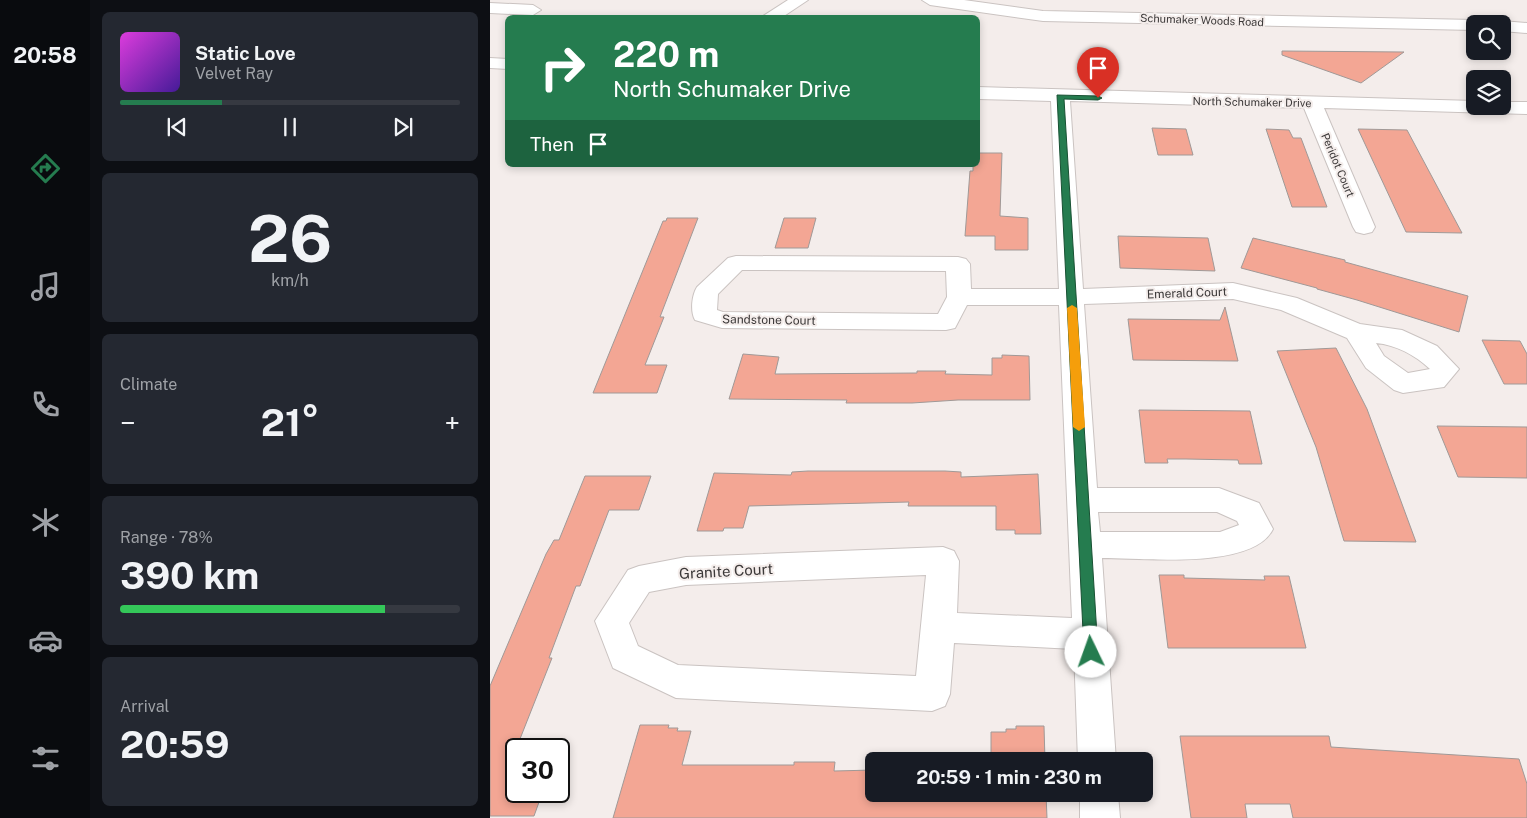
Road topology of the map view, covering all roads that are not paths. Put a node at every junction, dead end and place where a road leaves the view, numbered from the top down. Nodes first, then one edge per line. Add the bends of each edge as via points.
1 (800, 0) edge
2 (930, 0) edge
3 (490, 8) edge
4 (533, 10) dead end
5 (773, 15) edge
6 (1466, 25) edge
7 (1511, 27) edge
8 (1527, 28) edge
9 (490, 63) edge
10 (505, 64) edge
11 (980, 93) edge
12 (1060, 97) junction
13 (1312, 103) junction
14 (1527, 108) edge
15 (1364, 227) dead end
16 (1072, 296) junction
17 (959, 297) junction
18 (1356, 332) dead end
19 (1083, 500) junction
20 (1085, 545) junction
21 (939, 627) junction
22 (1090, 634) junction
23 (1097, 752) edge
24 (1099, 802) edge
25 (1100, 818) edge

1 - 5 street
2 - 6 street, Schumaker Woods Road via 1043,16
3 - 4 street
7 - 8 street
9 - 10 street
11 - 12 street, North Schumaker Drive
12 - 13 street, North Schumaker Drive
12 - 16 street
13 - 14 street, North Schumaker Drive
13 - 15 street, Peridot Court
16 - 17 street
16 - 18 street, Emerald Court via 1233,291 1288,304
16 - 19 street
17 - 17 street, Sandstone Court via 958,264 736,262 706,292 704,314 722,320 946,322
19 - 20 street
19 - 20 street via 1220,500 1248,512 1258,529 1240,540 1220,545
20 - 22 street
21 - 21 street, Granite Court via 932,694 676,681 625,657 612,622 639,580 686,571 943,561
21 - 22 street
22 - 23 street
24 - 25 street

